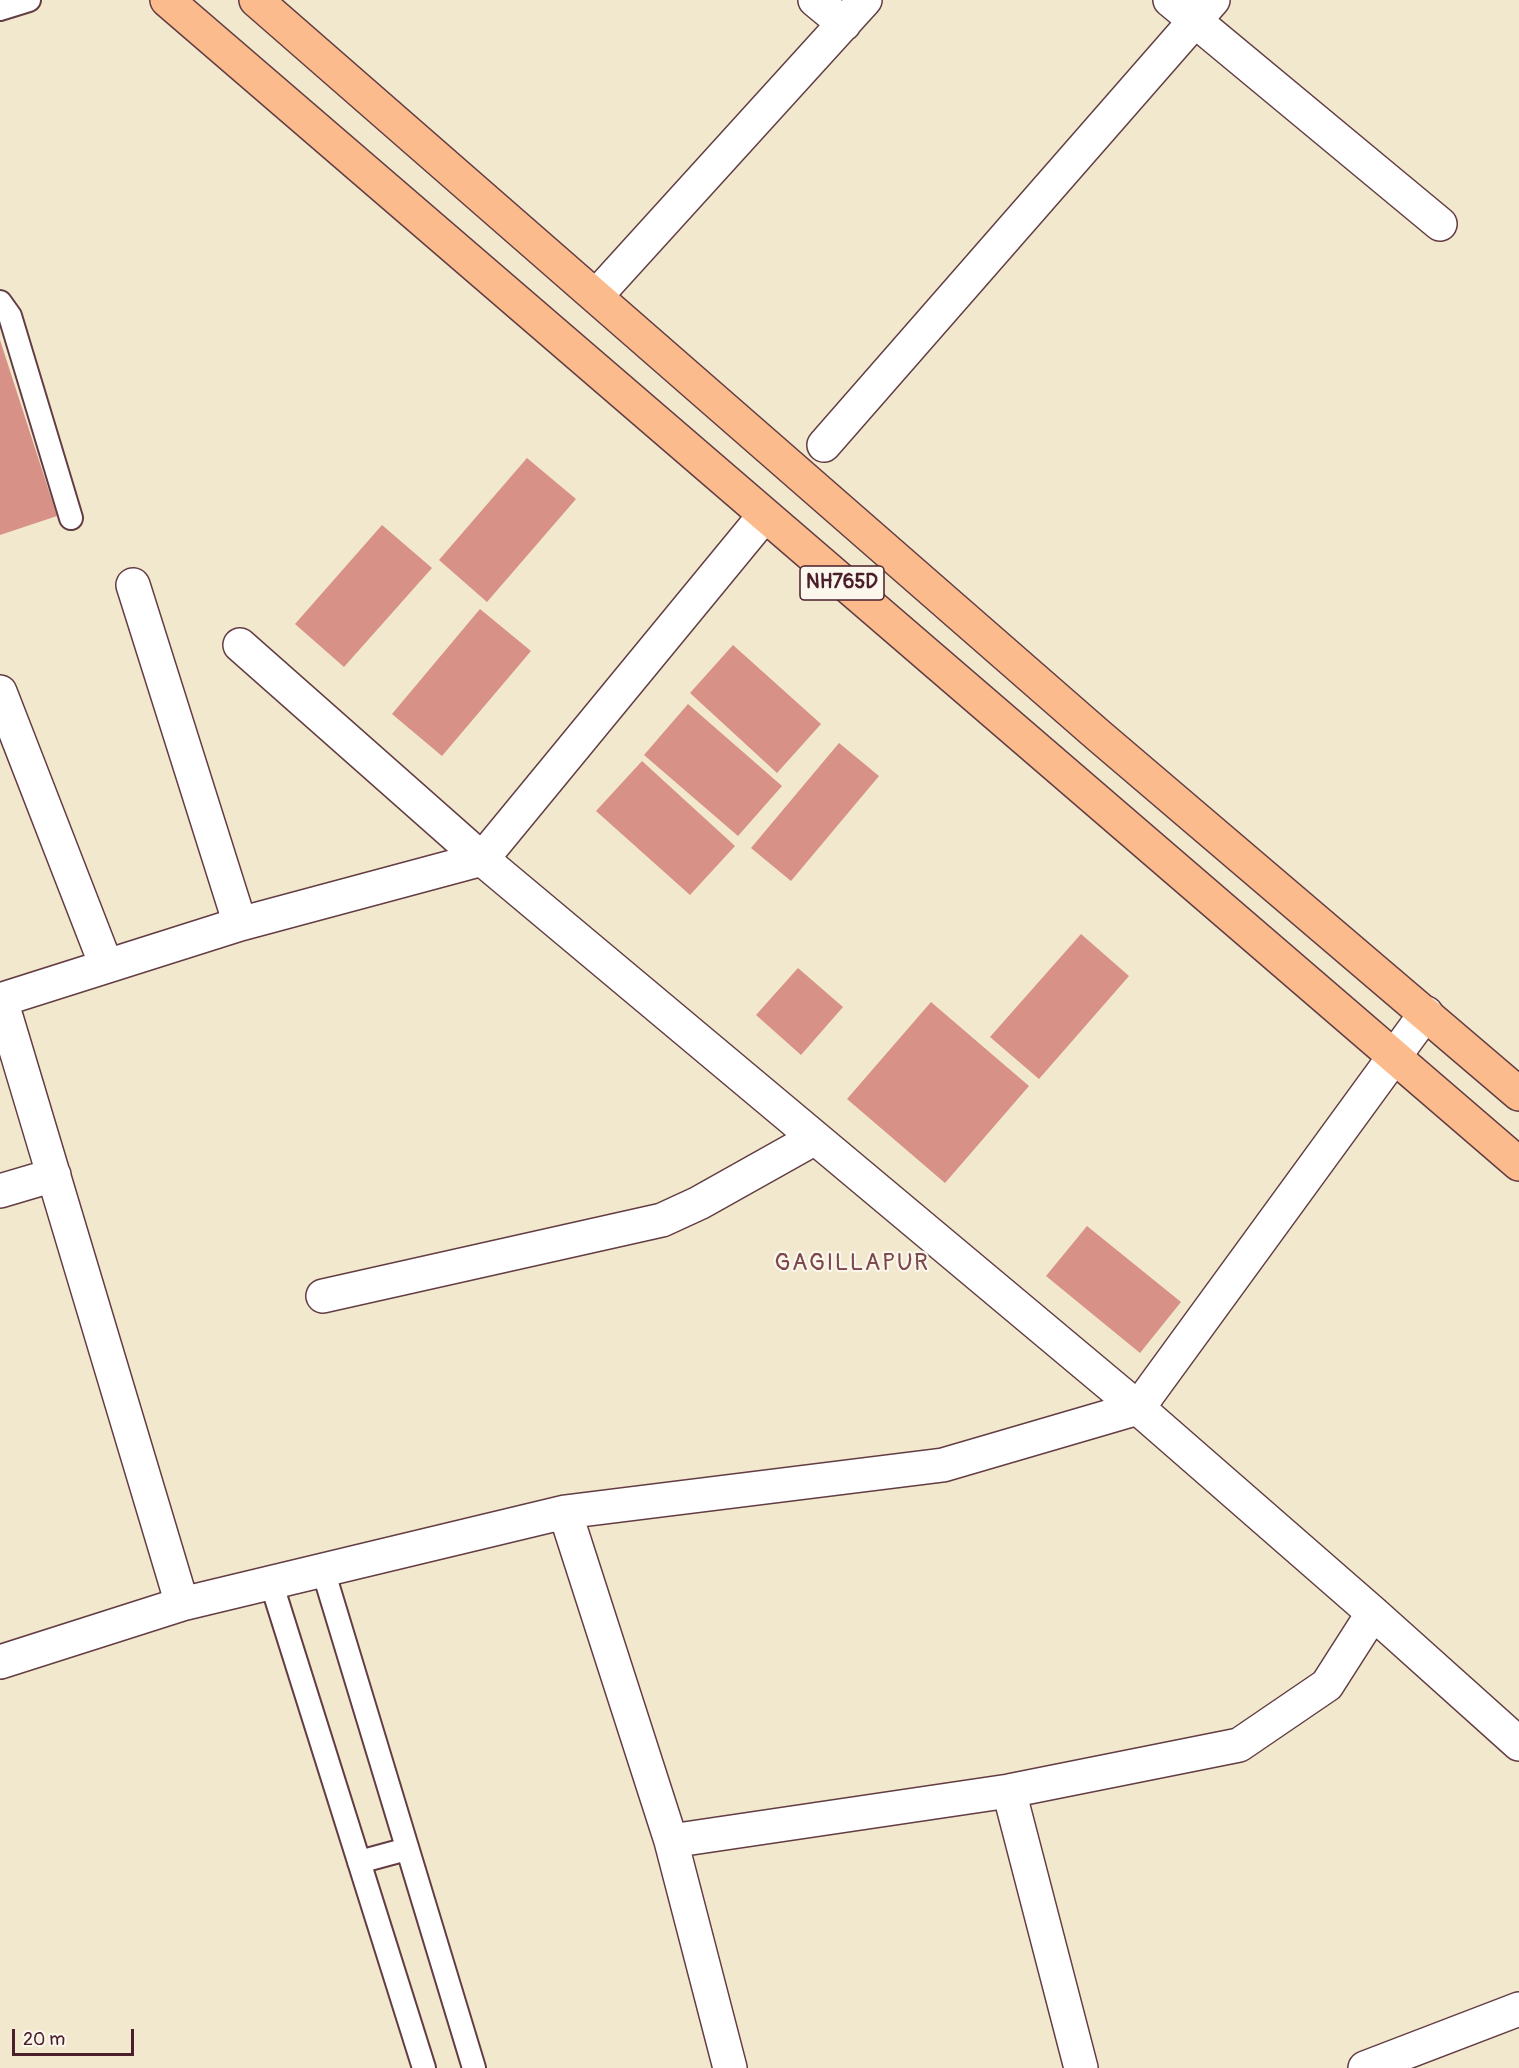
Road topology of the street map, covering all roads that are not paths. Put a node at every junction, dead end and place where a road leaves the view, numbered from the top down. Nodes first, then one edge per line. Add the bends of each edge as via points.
1 (29, 0) edge
2 (167, 0) edge
3 (256, 0) edge
4 (815, 0) edge
5 (866, 0) edge
6 (1170, 0) edge
7 (0, 9) edge
8 (1204, 11) edge
9 (844, 24) junction
10 (1440, 224) dead end
11 (597, 295) junction
12 (0, 302) edge
13 (824, 445) dead end
14 (765, 516) junction
15 (71, 518) dead end
16 (133, 585) dead end
17 (240, 645) dead end
18 (0, 692) edge
19 (482, 859) junction
20 (240, 924) junction
21 (105, 965) junction
22 (0, 1000) edge
23 (1426, 1013) junction
24 (1394, 1058) junction
25 (1519, 1094) edge
26 (815, 1138) junction
27 (1519, 1164) edge
28 (54, 1175) junction
29 (0, 1191) edge
30 (323, 1296) dead end
31 (1138, 1408) junction
32 (566, 1512) junction
33 (323, 1570) junction
34 (271, 1582) junction
35 (182, 1604) junction
36 (1373, 1613) junction
37 (0, 1662) edge
38 (1519, 1744) edge
39 (1009, 1791) junction
40 (671, 1841) junction
41 (407, 1849) junction
42 (359, 1862) junction
43 (1519, 2009) edge
44 (424, 2068) edge
45 (474, 2068) edge
46 (730, 2068) edge
47 (1080, 2068) edge
48 (1365, 2068) edge

1 - 7 lane
2 - 14 highway, NH765D
3 - 11 highway, NH765D
4 - 9 street
5 - 9 street
6 - 8 street
8 - 10 street
8 - 13 street
9 - 11 street
11 - 23 highway, NH765D via 1089,727
12 - 15 lane via 10,316
14 - 19 street
14 - 24 highway, NH765D
16 - 20 street
17 - 19 street
18 - 21 street
19 - 20 street
19 - 26 street
20 - 21 street
21 - 22 street
22 - 28 street
23 - 24 street
23 - 25 highway, NH765D
24 - 27 highway, NH765D
24 - 31 street
26 - 30 street via 662,1220
26 - 31 street
28 - 29 street
28 - 35 street
31 - 32 street via 943,1465
31 - 36 street
32 - 33 street
32 - 40 street
33 - 34 street
33 - 41 lane
34 - 35 street
34 - 42 lane
35 - 37 street
36 - 38 street
36 - 39 street via 1327,1685 1239,1745
39 - 40 street
39 - 47 street
40 - 46 street
41 - 42 lane
41 - 45 lane
42 - 44 lane
43 - 48 street

